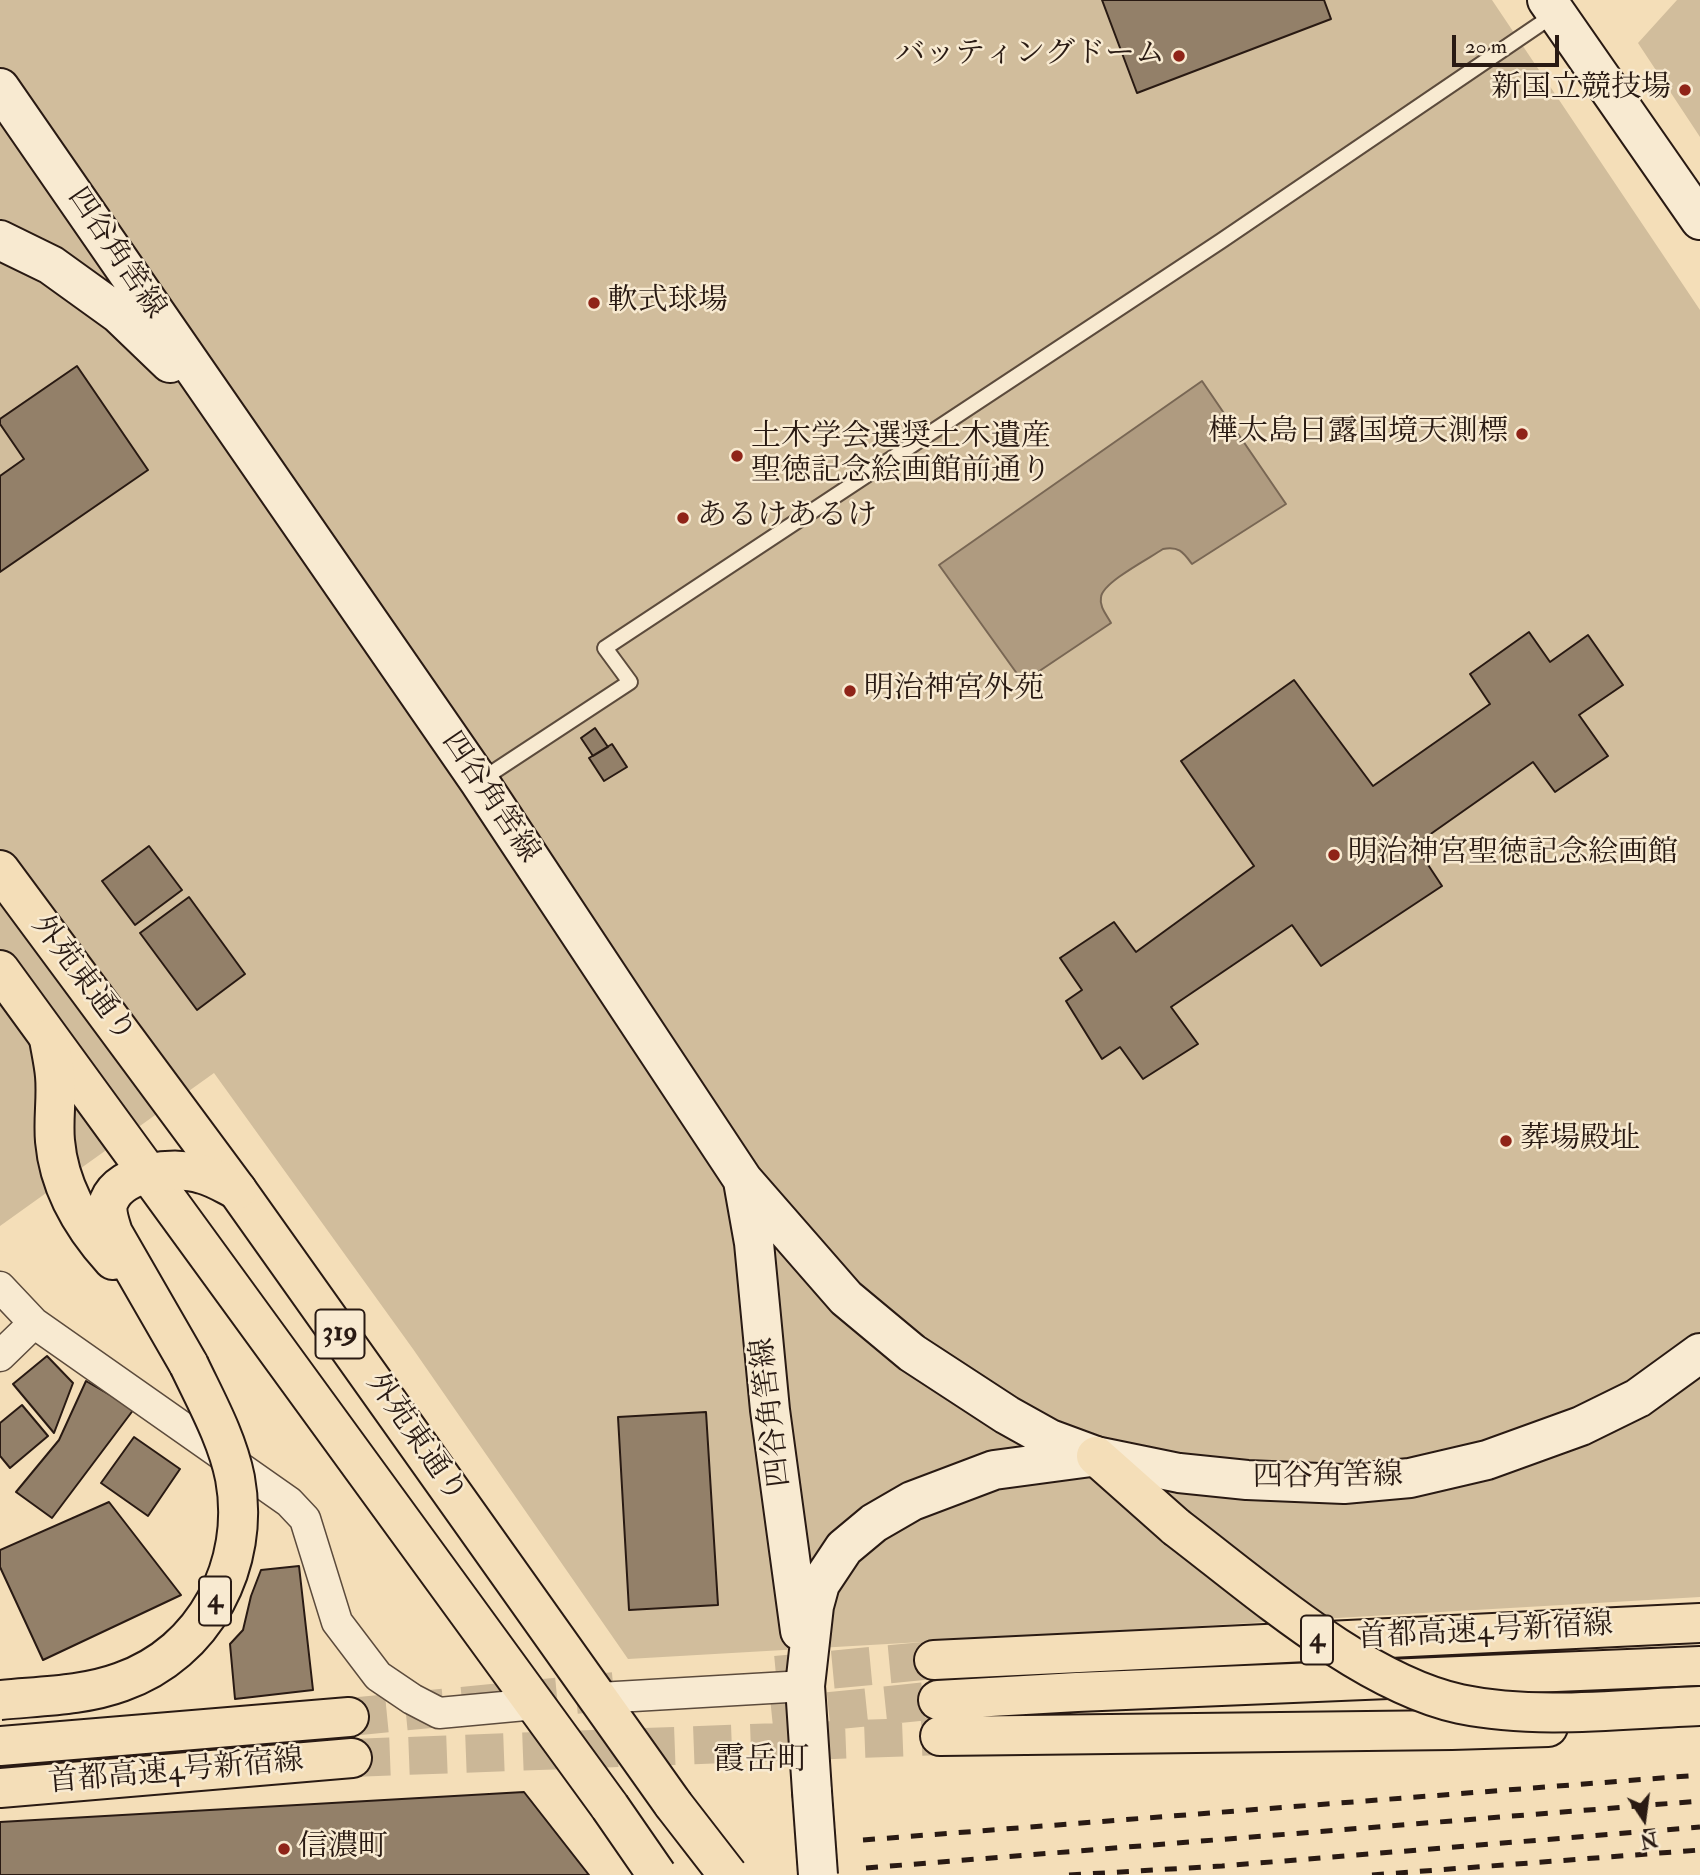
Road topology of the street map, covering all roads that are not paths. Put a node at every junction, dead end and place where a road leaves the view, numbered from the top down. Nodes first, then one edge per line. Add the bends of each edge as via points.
1 (1560, 4) edge
2 (0, 88) edge
3 (1700, 220) edge
4 (0, 240) edge
5 (230, 421) junction
6 (479, 781) junction
7 (0, 870) edge
8 (0, 971) edge
9 (49, 1039) junction
10 (149, 1172) junction
11 (743, 1180) junction
12 (237, 1190) junction
13 (0, 1287) edge
14 (156, 1308) junction
15 (34, 1323) junction
16 (1700, 1353) edge
17 (0, 1356) edge
18 (1096, 1456) junction
19 (1700, 1623) edge
20 (934, 1660) tunnel mouth
21 (1700, 1667) edge
22 (805, 1686) junction
23 (599, 1698) junction
24 (0, 1700) edge
25 (536, 1704) junction
26 (1700, 1706) edge
27 (1700, 1714) edge
28 (349, 1717) tunnel mouth
29 (0, 1746) edge
30 (352, 1758) tunnel mouth
31 (0, 1788) edge
32 (657, 1875) edge
33 (728, 1875) edge
34 (818, 1875) edge

1 - 3 main road
1 - 6 lane via 1222,241 605,648 630,682
2 - 5 main road, 四谷角筈線
4 - 5 main road, 四谷角筈線 via 51,265 119,314
5 - 6 main road, 四谷角筈線
6 - 11 main road, 四谷角筈線
7 - 12 main road, 外苑東通り / 319
8 - 9 main road, 外苑東通り / 319
9 - 10 main road, 外苑東通り / 319
9 - 14 main road, 4 via 58,1164 72,1204 94,1238
10 - 12 main road, 4 via 201,1173
10 - 14 main road, 4 via 121,1186 109,1201 108,1217
10 - 25 main road, 外苑東通り / 319
11 - 18 main road, 四谷角筈線 via 846,1298 912,1353 1050,1439
11 - 22 main road, 四谷角筈線
12 - 23 main road, 外苑東通り / 319
13 - 15 street
14 - 24 main road, 4, bridge via 189,1364 227,1450 239,1502 238,1531 223,1587 205,1621 154,1667 86,1692
15 - 17 street
15 - 25 street via 289,1502 305,1519 337,1622 378,1675 439,1713
16 - 18 main road, 四谷角筈線 via 1638,1398 1581,1426 1487,1460 1410,1478 1344,1484 1247,1480 1180,1473
18 - 22 main road, 四谷角筈線 via 994,1470 912,1501 874,1523 844,1548 820,1584
18 - 26 main road, bridge via 1176,1527 1317,1633 1415,1689 1459,1703 1510,1710
19 - 20 main road, 首都高速4号新宿線 / 4
21 - 27 main road, 首都高速4号新宿線 / 4 via 1091,1691 939,1718 1452,1730 1630,1724
22 - 23 street
22 - 34 main road, 四谷角筈線, bridge
23 - 25 main road
23 - 33 main road, 外苑東通り / 319, bridge
25 - 32 main road, 外苑東通り / 319, bridge
28 - 29 main road, 首都高速4号新宿線
30 - 31 main road, 首都高速4号新宿線

